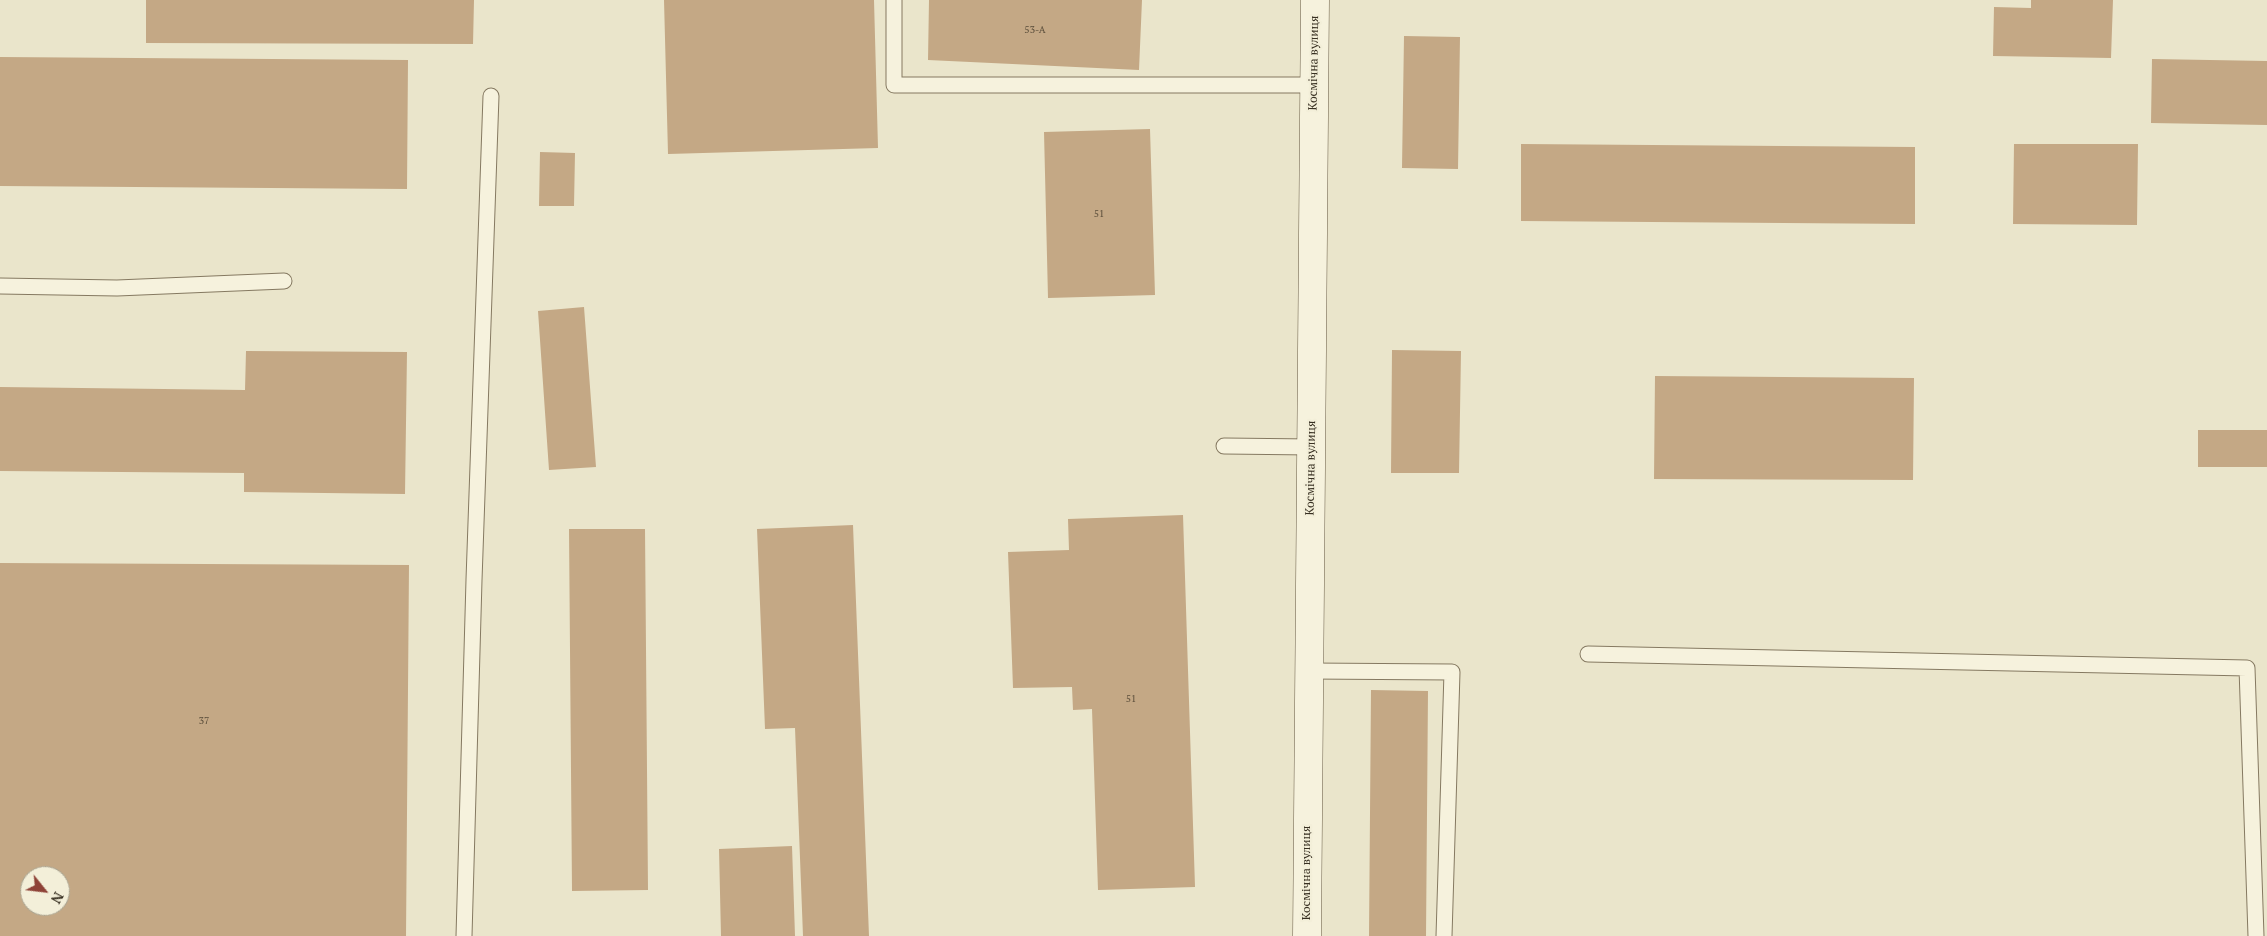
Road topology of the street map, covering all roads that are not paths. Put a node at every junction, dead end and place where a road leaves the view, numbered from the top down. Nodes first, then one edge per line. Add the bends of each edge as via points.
1 (894, 0) edge
2 (1315, 0) edge
3 (1314, 85) junction
4 (491, 96) dead end
5 (284, 281) dead end
6 (0, 286) edge
7 (1224, 446) dead end
8 (1312, 448) junction
9 (1588, 654) dead end
10 (1309, 671) junction
11 (464, 936) edge
12 (1307, 936) edge
13 (1444, 936) edge
14 (2256, 936) edge

1 - 3 lane via 894,85
2 - 3 main road, Космічна вулиця
3 - 8 main road, Космічна вулиця
4 - 11 lane
5 - 6 lane via 117,288
7 - 8 lane
8 - 10 main road, Космічна вулиця
9 - 14 lane via 2247,668
10 - 12 main road, Космічна вулиця
10 - 13 lane via 1452,672

